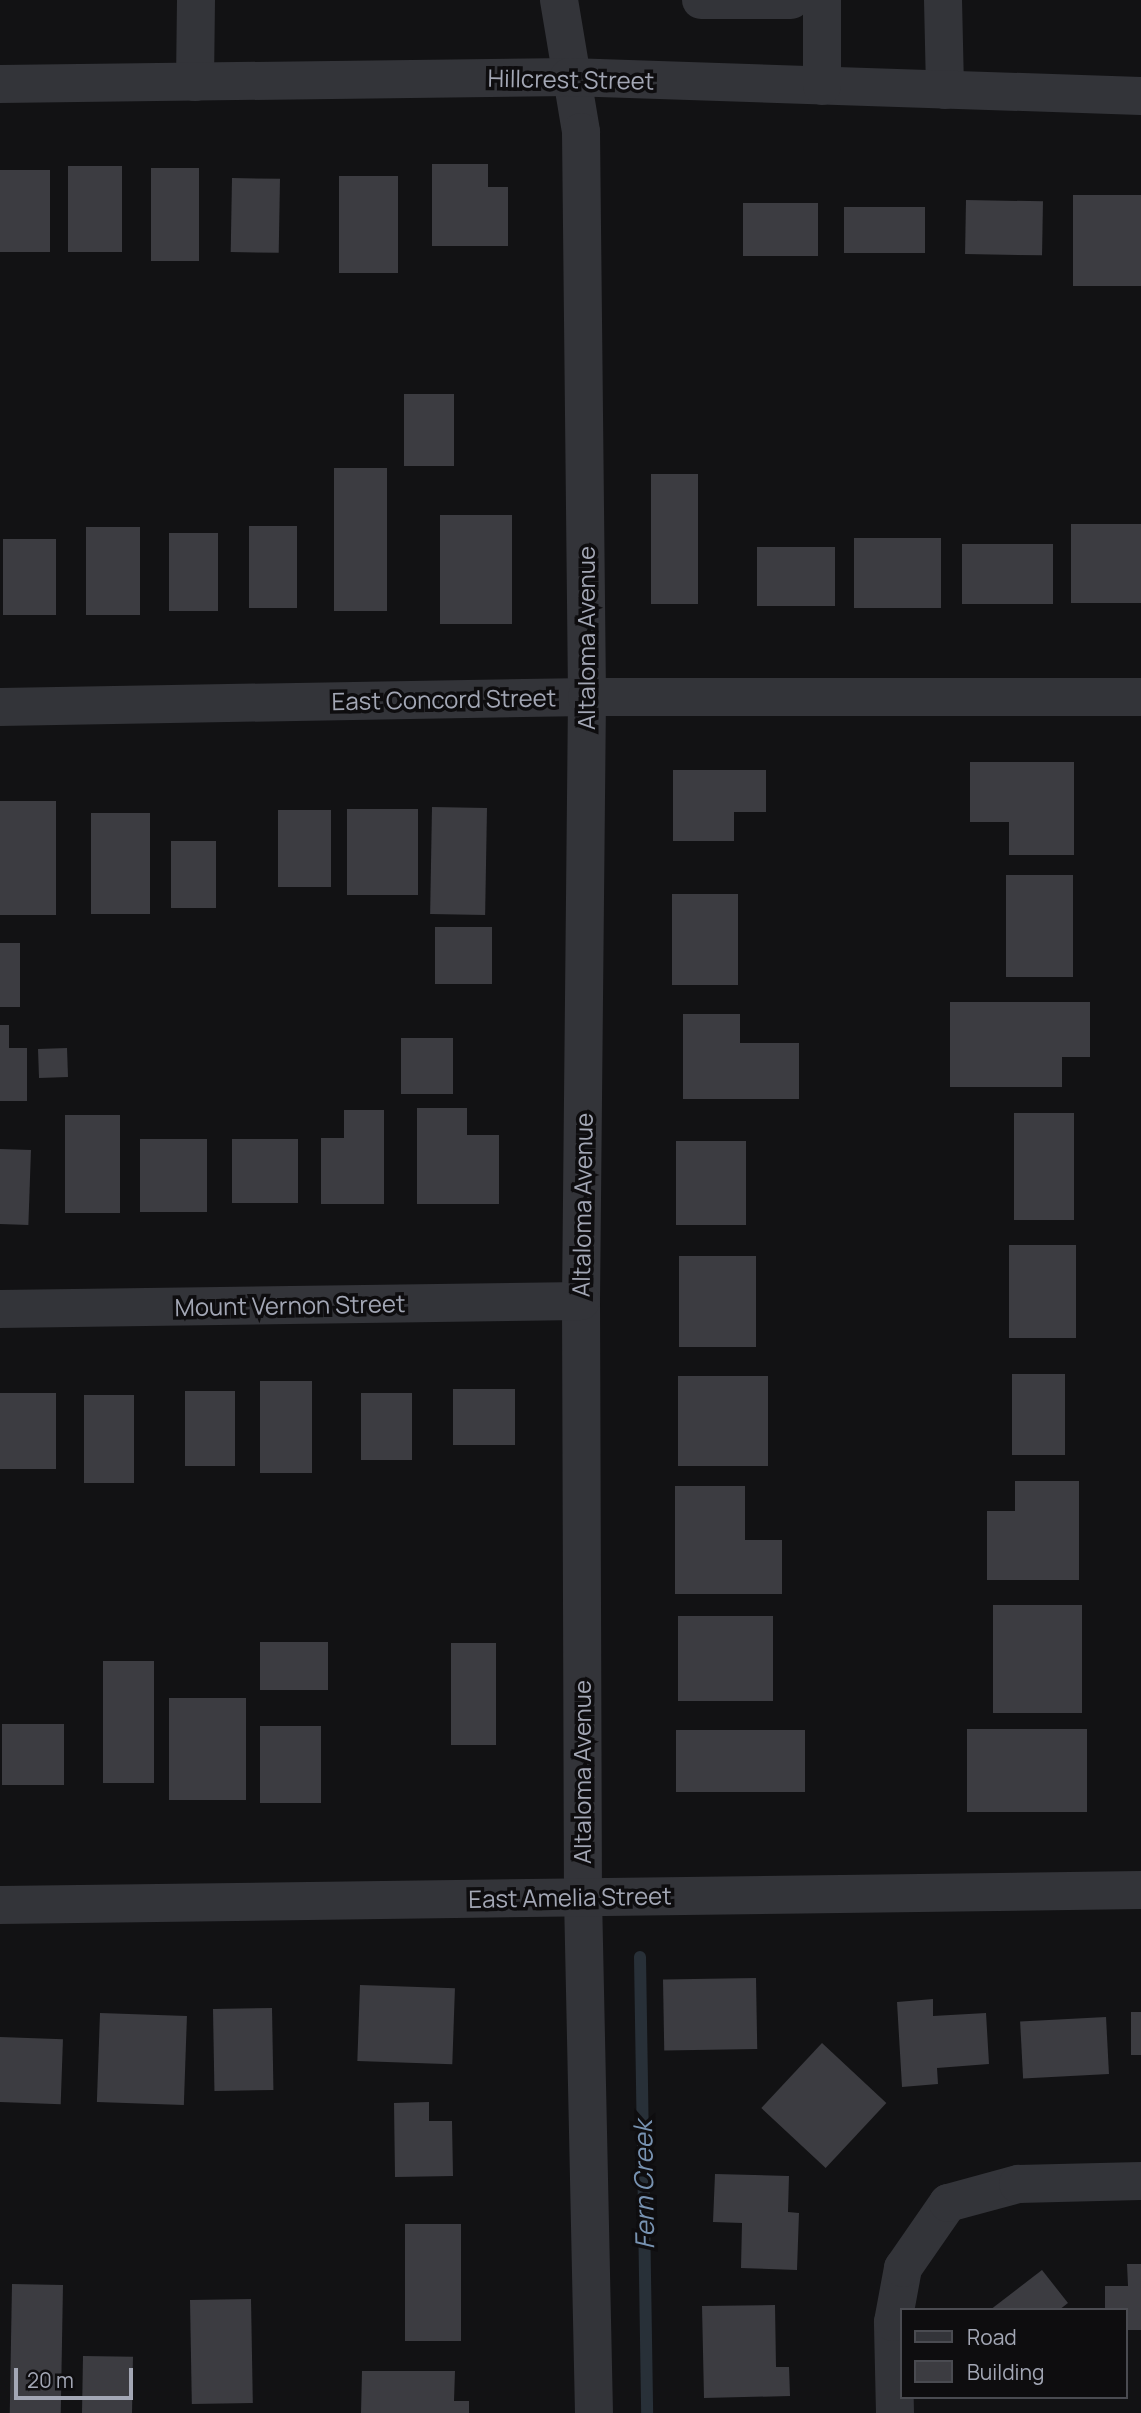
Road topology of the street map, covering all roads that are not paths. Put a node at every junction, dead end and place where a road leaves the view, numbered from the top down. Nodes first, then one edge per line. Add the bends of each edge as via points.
1 (196, 0) edge
2 (558, 0) edge
3 (701, 0) edge
4 (791, 0) edge
5 (822, 0) edge
6 (943, 0) edge
7 (569, 77) junction
8 (195, 82) junction
9 (0, 84) edge
10 (822, 86) junction
11 (945, 90) junction
12 (1141, 96) edge
13 (587, 697) junction
14 (1141, 697) edge
15 (0, 708) edge
16 (581, 1301) junction
17 (0, 1309) edge
18 (1141, 1889) edge
19 (583, 1897) junction
20 (0, 1905) edge
21 (1141, 2181) edge
22 (594, 2413) edge
23 (895, 2413) edge

1 - 8 street
2 - 7 street, Altaloma Avenue
3 - 4 street
5 - 10 street
6 - 11 street
7 - 8 street, Hillcrest Street
7 - 10 street, Hillcrest Street
7 - 13 street, Altaloma Avenue via 581,132
8 - 9 street, Hillcrest Street
10 - 11 street, Hillcrest Street
11 - 12 street, Hillcrest Street
13 - 14 street, East Concord Street
13 - 15 street, East Concord Street
13 - 16 street, Altaloma Avenue
16 - 17 street, Mount Vernon Street
16 - 19 street, Altaloma Avenue
18 - 19 street, East Amelia Street
19 - 20 street, East Amelia Street
19 - 22 street, Altaloma Avenue
21 - 23 street via 1018,2184 948,2203 903,2268 893,2322

